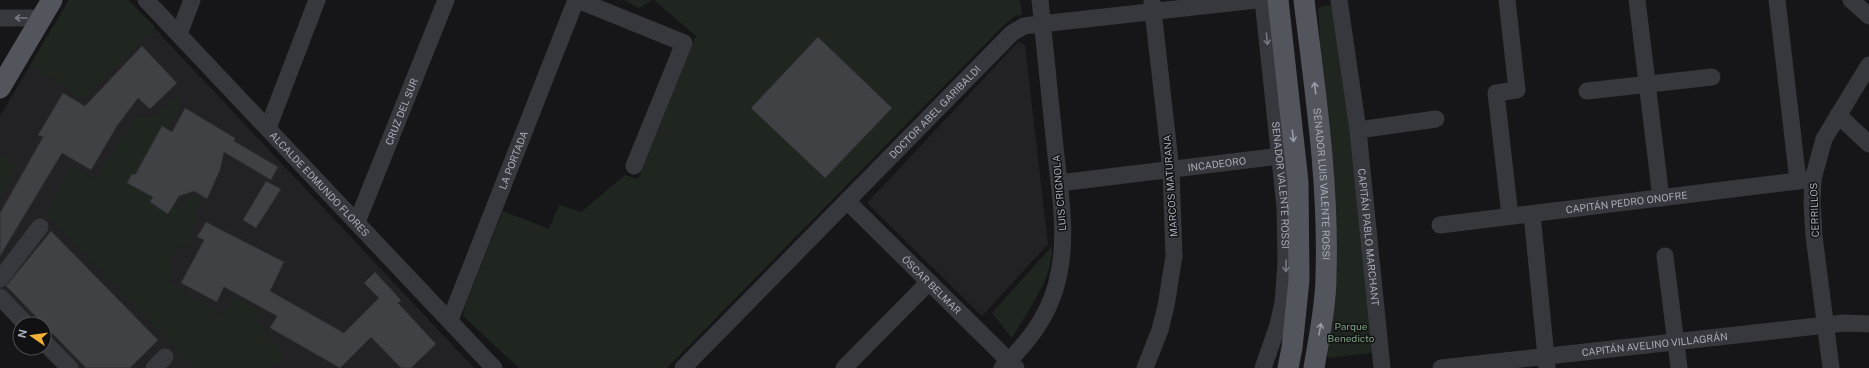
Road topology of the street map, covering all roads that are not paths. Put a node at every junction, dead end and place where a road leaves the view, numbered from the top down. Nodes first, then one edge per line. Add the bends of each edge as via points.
1 (52, 0) edge
2 (146, 0) edge
3 (192, 0) edge
4 (317, 0) edge
5 (446, 0) edge
6 (577, 0) edge
7 (1040, 0) edge
8 (1256, 0) edge
9 (1263, 0) edge
10 (1278, 0) edge
11 (1304, 0) edge
12 (1340, 0) edge
13 (1506, 0) edge
14 (1637, 0) edge
15 (1777, 0) edge
16 (1851, 0) edge
17 (601, 4) edge
18 (1152, 6) edge
19 (1869, 16) edge
20 (0, 18) edge
21 (41, 18) junction
22 (1042, 24) junction
23 (179, 34) junction
24 (1869, 65) edge
25 (1712, 77) dead end
26 (1647, 84) junction
27 (0, 88) edge
28 (1587, 91) dead end
29 (1838, 115) junction
30 (1436, 119) dead end
31 (268, 128) junction
32 (1358, 130) junction
33 (1869, 144) edge
34 (1280, 156) junction
35 (634, 166) dead end
36 (1171, 170) junction
37 (1806, 180) junction
38 (1059, 183) junction
39 (1661, 198) junction
40 (847, 201) junction
41 (1532, 214) junction
42 (1510, 216) junction
43 (357, 222) junction
44 (1440, 225) dead end
45 (40, 227) dead end
46 (1665, 256) dead end
47 (0, 279) edge
48 (929, 282) junction
49 (0, 297) edge
50 (18, 316) edge
51 (450, 320) junction
52 (1869, 324) edge
53 (1826, 325) junction
54 (1676, 342) junction
55 (52, 350) edge
56 (1546, 362) edge
57 (1009, 366) edge
58 (70, 368) edge
59 (494, 368) edge
60 (683, 368) edge
61 (844, 368) edge
62 (1145, 368) edge
63 (1263, 368) edge
64 (1288, 368) edge
65 (1314, 368) edge
66 (1382, 368) edge
67 (1441, 368) edge
68 (1679, 368) edge
69 (1831, 368) edge

1 - 21 main road
2 - 23 street, ALCALDE EDMUNDO FLORES
3 - 23 street
4 - 31 street
5 - 43 street, CRUZ DEL SUR
6 - 17 street
6 - 51 street, LA PORTADA
7 - 22 street, LUIS CRIGNOLA
8 - 18 street, DOCTOR ABEL GARIBALDI
9 -> 34 street, SENADOR VALENTE ROSSI
10 -> 64 main road via 1298,182 1298,280
65 -> 11 main road, SENADOR LUIS VALENTE ROSSI via 1324,308 1327,226 1320,128
12 - 32 street, CAPITÁN PABLO MARCHANT
13 - 42 street via 1517,90 1496,93
14 - 26 street
15 - 37 street, CERRILLOS
16 - 19 street
17 - 35 street via 684,43
18 - 22 street, DOCTOR ABEL GARIBALDI
18 - 36 street, MARCOS MATURANA
21 -> 20 street
21 - 27 main road
22 - 38 street, LUIS CRIGNOLA
22 - 40 street, DOCTOR ABEL GARIBALDI via 1024,26 1012,33
23 - 31 street, ALCALDE EDMUNDO FLORES
24 - 29 street, CERRILLOS
25 - 26 street
26 - 28 street
26 - 39 street
29 - 33 street
29 - 37 street, CERRILLOS
30 - 32 street
31 - 43 street, ALCALDE EDMUNDO FLORES
32 - 66 street, CAPITÁN PABLO MARCHANT
34 - 36 street, INCADEORO
34 -> 63 street, SENADOR VALENTE ROSSI via 1286,233 1285,284 1278,324
36 - 38 street, INCADEORO
36 - 62 street, MARCOS MATURANA via 1174,256 1171,280 1160,330
37 - 39 street, CAPITÁN PEDRO ONOFRE
37 - 53 street, CERRILLOS via 1812,202
38 - 57 street, LUIS CRIGNOLA via 1063,239 1062,263 1056,286 1039,324
39 - 41 street, CAPITÁN PEDRO ONOFRE
40 - 48 street, ÓSCAR BELMAR
40 - 60 street, DOCTOR ABEL GARIBALDI
41 - 42 street, CAPITÁN PEDRO ONOFRE
41 - 56 street
42 - 44 street, CAPITÁN PEDRO ONOFRE
43 - 51 street, ALCALDE EDMUNDO FLORES
45 - 47 street
46 - 54 street
48 - 57 street, ÓSCAR BELMAR
48 - 61 street
49 - 50 street
51 - 59 street, ALCALDE EDMUNDO FLORES
52 - 53 street, CAPITÁN AVELINO VILLAGRÁN
53 - 54 street, CAPITÁN AVELINO VILLAGRÁN
53 - 69 street, CERRILLOS
54 - 56 street, CAPITÁN AVELINO VILLAGRÁN
54 - 68 street
55 - 58 street
56 - 67 street, CAPITÁN AVELINO VILLAGRÁN

